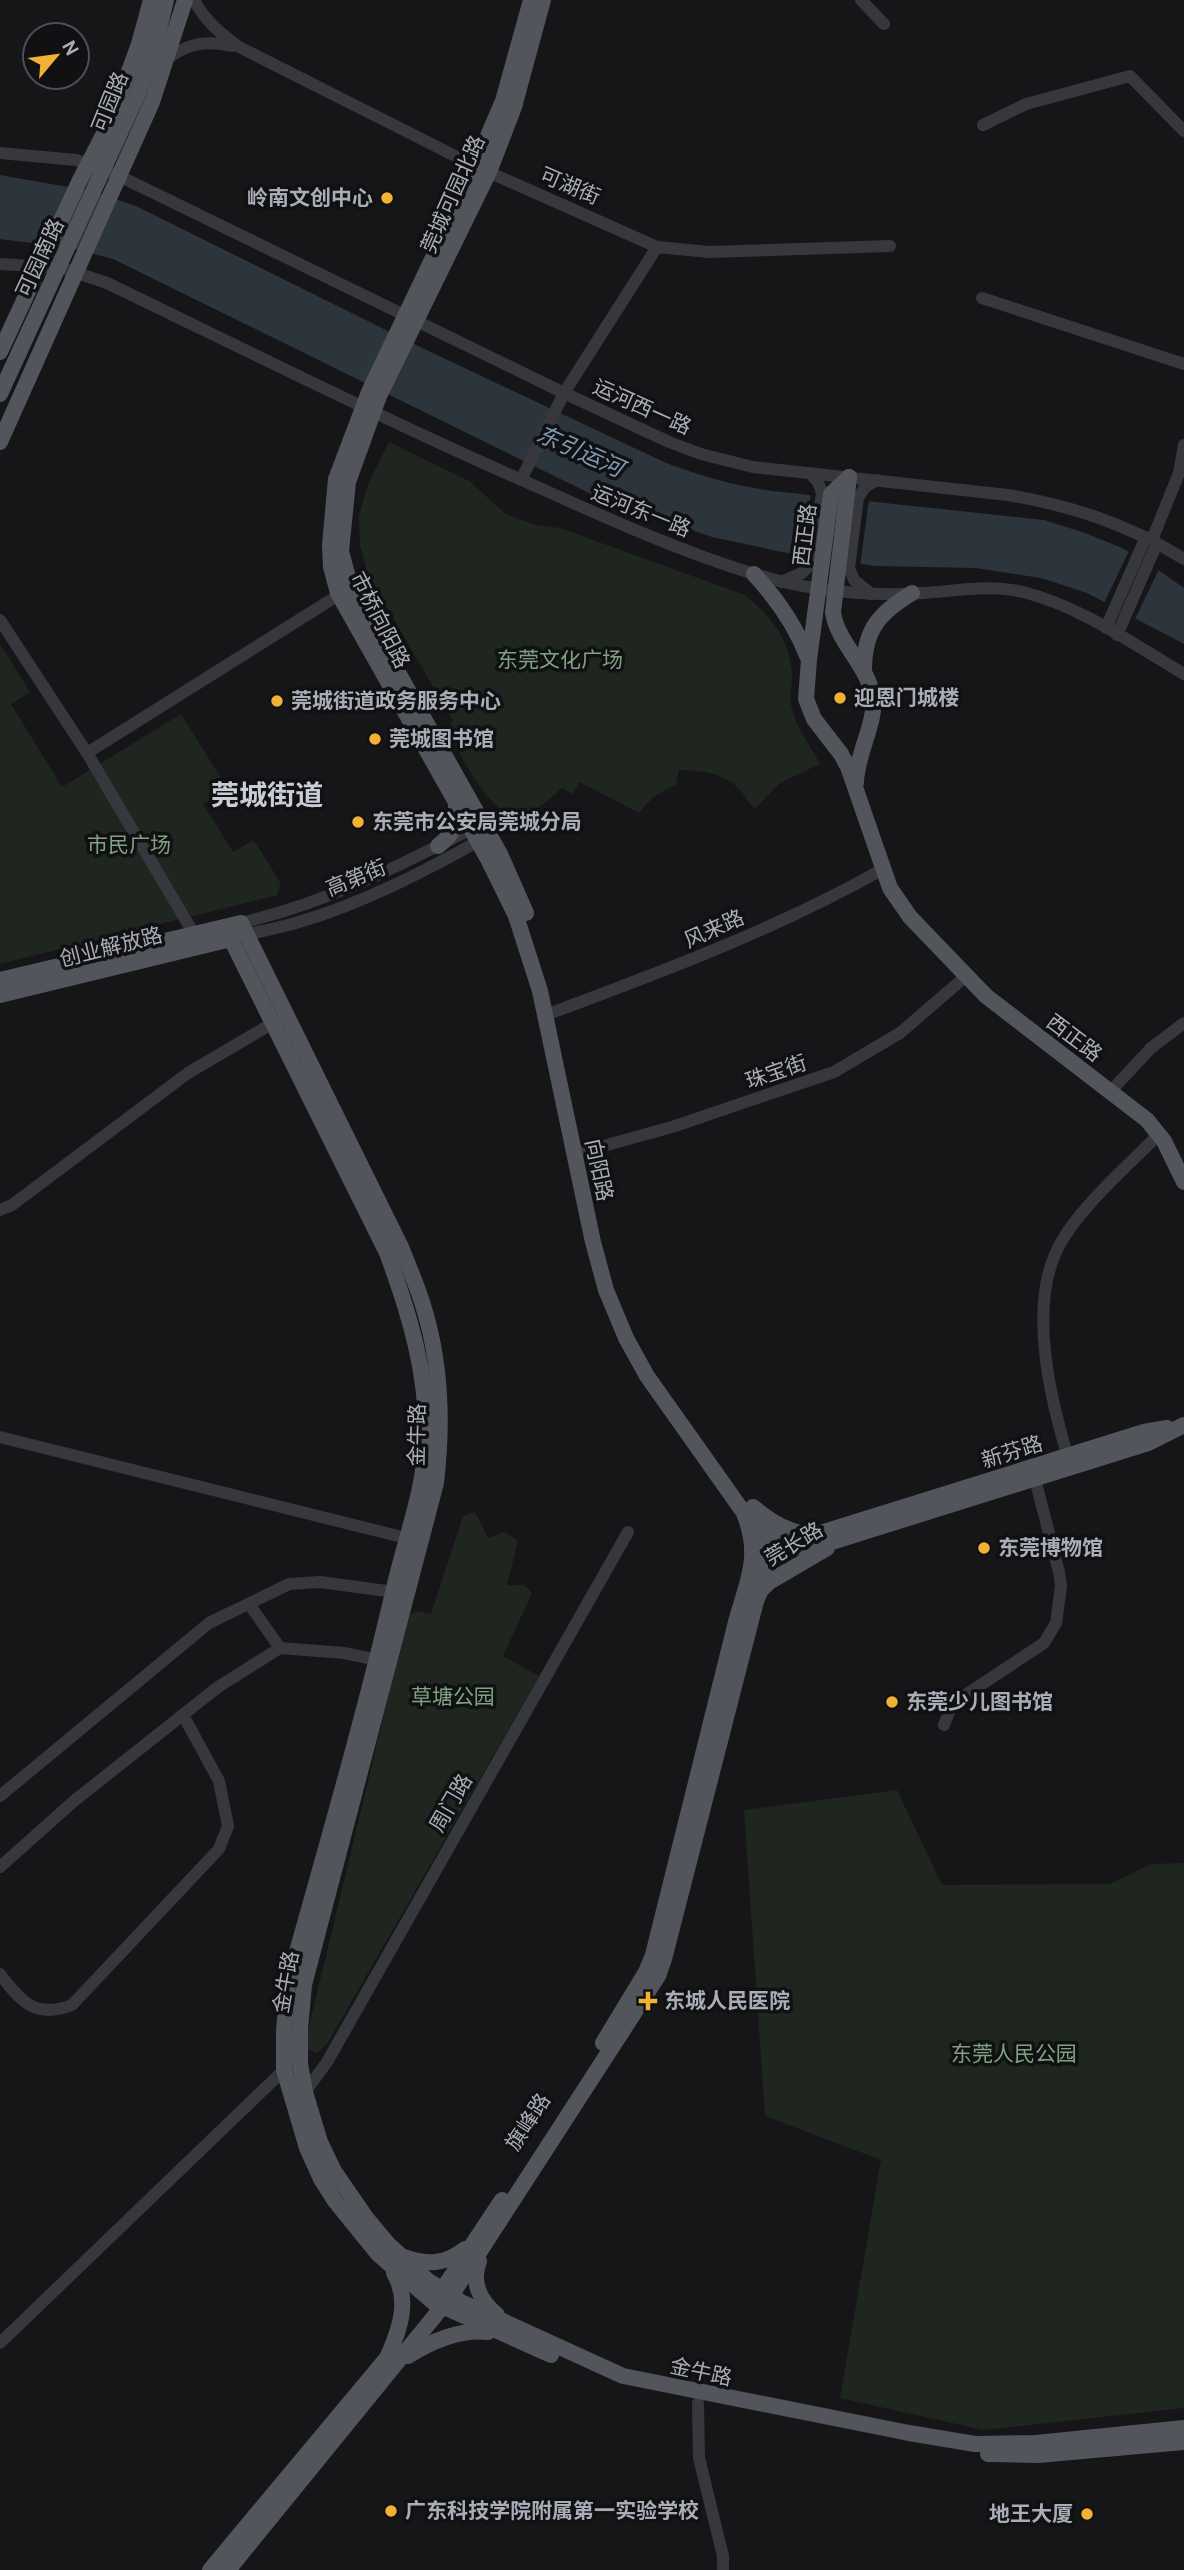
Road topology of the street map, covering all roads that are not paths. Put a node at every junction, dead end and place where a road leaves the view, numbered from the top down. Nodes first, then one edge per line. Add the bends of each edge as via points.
1 (151, 0) edge
2 (166, 0) edge
3 (185, 0) edge
4 (194, 0) edge
5 (531, 0) edge
6 (543, 0) edge
7 (861, 0) edge
8 (884, 24) dead end
9 (239, 47) junction
10 (168, 58) junction
11 (983, 125) dead end
12 (1184, 131) edge
13 (0, 153) edge
14 (89, 163) junction
15 (482, 169) junction
16 (120, 175) junction
17 (82, 216) joint
18 (890, 246) dead end
19 (657, 247) junction
20 (44, 257) junction
21 (0, 264) edge
22 (77, 272) junction
23 (982, 298) dead end
24 (411, 319) junction
25 (0, 352) edge
26 (1184, 364) edge
27 (564, 393) junction
28 (0, 394) edge
29 (374, 394) joint
30 (368, 411) junction
31 (0, 442) edge
32 (1184, 445) edge
33 (810, 473) junction
34 (849, 477) junction
35 (521, 480) junction
36 (877, 480) junction
37 (840, 495) junction
38 (1150, 543) junction
39 (1184, 559) edge
40 (830, 566) junction
41 (754, 574) junction
42 (780, 582) junction
43 (827, 590) junction
44 (344, 591) junction
45 (912, 593) junction
46 (871, 594) junction
47 (0, 620) edge
48 (1112, 631) junction
49 (809, 660) junction
50 (864, 672) junction
51 (1184, 674) edge
52 (88, 753) junction
53 (856, 786) junction
54 (464, 807) junction
55 (480, 832) junction
56 (438, 846) junction
57 (883, 869) junction
58 (236, 931) junction
59 (194, 934) junction
60 (965, 977) junction
61 (0, 980) edge
62 (0, 995) edge
63 (554, 1012) junction
64 (273, 1023) junction
65 (1184, 1023) edge
66 (1110, 1091) junction
67 (1159, 1134) junction
68 (579, 1153) junction
69 (1184, 1182) edge
70 (0, 1210) edge
71 (1183, 1427) edge
72 (0, 1437) edge
73 (1069, 1462) junction
74 (1035, 1479) junction
75 (749, 1510) junction
76 (860, 1527) junction
77 (628, 1532) dead end
78 (766, 1535) junction
79 (406, 1538) junction
80 (845, 1538) junction
81 (815, 1546) junction
82 (763, 1576) junction
83 (394, 1592) junction
84 (748, 1598) junction
85 (249, 1604) junction
86 (742, 1623) joint
87 (280, 1648) junction
88 (378, 1660) junction
89 (183, 1715) junction
90 (944, 1725) dead end
91 (0, 1796) edge
92 (0, 1867) edge
93 (0, 1974) edge
94 (300, 2064) junction
95 (284, 2070) junction
96 (305, 2092) junction
97 (482, 2240) junction
98 (395, 2260) junction
99 (442, 2299) junction
100 (504, 2328) junction
101 (0, 2343) edge
102 (392, 2360) junction
103 (698, 2403) junction
104 (1184, 2428) edge
105 (1184, 2442) edge
106 (209, 2570) edge
107 (228, 2570) edge
108 (723, 2570) edge

1 - 14 main road via 123,90
2 - 17 main road, 可园路 via 137,96
3 - 10 main road
4 - 9 street via 202,16
5 - 15 main road, 莞城可园北路
6 - 15 main road, 莞城可园北路 via 514,107
7 - 8 street
9 - 10 street via 199,43
9 - 15 street, 可湖街
10 - 16 main road
11 - 12 street via 1026,104 1130,76
13 - 14 street, 运河西一路
14 - 16 street, 运河西一路
14 - 20 main road
15 - 19 street, 可湖街
15 - 24 main road, 莞城可园北路
16 - 22 main road
16 - 24 street, 运河西一路
17 - 28 main road, 可园南路
18 - 19 street, 可湖街 via 709,252
19 - 27 street
20 - 21 street, 运河东一路
20 - 22 street, 运河东一路
20 - 25 main road
22 - 30 street, 运河东一路
22 - 31 main road
23 - 26 street
24 - 27 street, 运河西一路
24 - 29 main road, 莞城可园北路
27 - 33 street, 运河西一路 via 701,454 753,467
27 - 35 street
29 - 30 main road, 市桥向阳路
30 - 35 street, 运河东一路
30 - 44 main road, 市桥向阳路 via 348,482 343,522
32 - 38 street via 1178,473
33 - 34 street, 运河西一路
33 - 37 street
34 - 36 street, 运河西一路
34 - 37 main road, 西正路
35 - 41 street, 运河东一路
36 - 37 street
36 - 38 street, 运河西一路 via 1046,501 1080,510
37 - 40 main road, 西正路
37 - 40 street
38 - 39 street, 运河西一路
38 - 48 street
40 - 42 street
40 - 43 main road, 西正路
40 - 46 street
41 - 42 street, 运河东一路
41 - 49 main road via 790,620
42 - 43 street, 运河东一路
43 - 46 street, 运河东一路
43 - 49 main road, 西正路
43 - 50 main road, 西正路 via 834,619
44 - 52 street
44 - 54 main road, 市桥向阳路
45 - 46 street, 运河东一路
45 - 48 street, 运河东一路 via 995,588 1023,592
45 - 50 main road via 874,626 865,646
47 - 52 street
48 - 51 street, 运河东一路
49 - 53 main road, 西正路 via 809,709 841,754
50 - 53 main road, 西正路 via 873,702
52 - 59 street
53 - 57 main road, 西正路
54 - 55 main road, 向阳路
54 - 56 main road via 451,835
55 - 56 street, 高第街
55 - 58 street, 高第街 via 405,880 365,897 301,922
55 - 63 main road, 向阳路 via 526,912
55 - 68 main road, 向阳路 via 516,916 540,991
56 - 58 street, 高第街 via 400,866
57 - 60 main road, 西正路 via 900,904
57 - 63 street, 风来路 via 696,958
58 - 59 main road, 创业解放路
58 - 62 main road, 创业解放路
58 - 64 main road
58 - 94 main road, 金牛路 via 401,1247 422,1303 440,1399 436,1483 304,1985
59 - 61 main road, 创业解放路
60 - 66 main road, 西正路
60 - 68 street, 珠宝街 via 900,1033 834,1072 673,1127
63 - 68 main road, 向阳路
64 - 70 street via 188,1073
64 - 79 main road via 387,1253 408,1308 425,1403 426,1441
65 - 66 street via 1151,1048
66 - 67 main road, 西正路
67 - 69 main road, 西正路
67 - 73 street via 1089,1205 1058,1248 1049,1272 1044,1330
68 - 75 main road, 向阳路 via 615,1287 634,1334
71 - 73 main road, 新芬路 via 1148,1443
72 - 79 street
73 - 74 main road, 新芬路
73 - 76 main road, 新芬路
74 - 76 main road, 新芬路
74 - 90 street via 1059,1572 1056,1623 1044,1643 952,1704
75 - 76 main road via 803,1535
75 - 78 main road
75 - 84 main road via 754,1551
76 - 80 main road
76 - 81 main road
77 - 96 street, 周门路 via 327,2062
78 - 81 main road via 794,1547
78 - 82 main road
79 - 83 main road
80 - 81 main road
80 - 84 main road, 莞长路
81 - 82 main road
82 - 84 main road
83 - 85 street via 320,1582 289,1584
83 - 88 main road
84 - 86 main road, 莞长路
85 - 87 street
85 - 91 street via 209,1623
86 - 97 main road, 旗峰路 via 658,1976
87 - 88 street
87 - 89 street
88 - 95 main road via 288,1984
89 - 92 street
89 - 93 street via 219,1781 228,1826 219,1849 72,2005 60,2010 34,2008 22,2001
94 - 95 street
94 - 96 main road, 金牛路
95 - 98 main road via 321,2179 378,2254
95 - 101 street
96 - 98 main road, 金牛路 via 334,2171
97 - 98 main road via 437,2263
97 - 99 main road, 旗峰路
97 - 100 main road via 478,2292
98 - 99 main road
98 - 102 main road via 402,2312
99 - 100 main road
99 - 102 main road, 旗峰路
100 - 102 main road via 461,2332
100 - 103 main road via 620,2384
100 - 104 main road, 金牛路 via 623,2376 975,2444 1036,2443
102 - 106 main road, 旗峰路
102 - 107 main road, 旗峰路
103 - 105 main road via 973,2454 1038,2455
103 - 108 street via 699,2458

